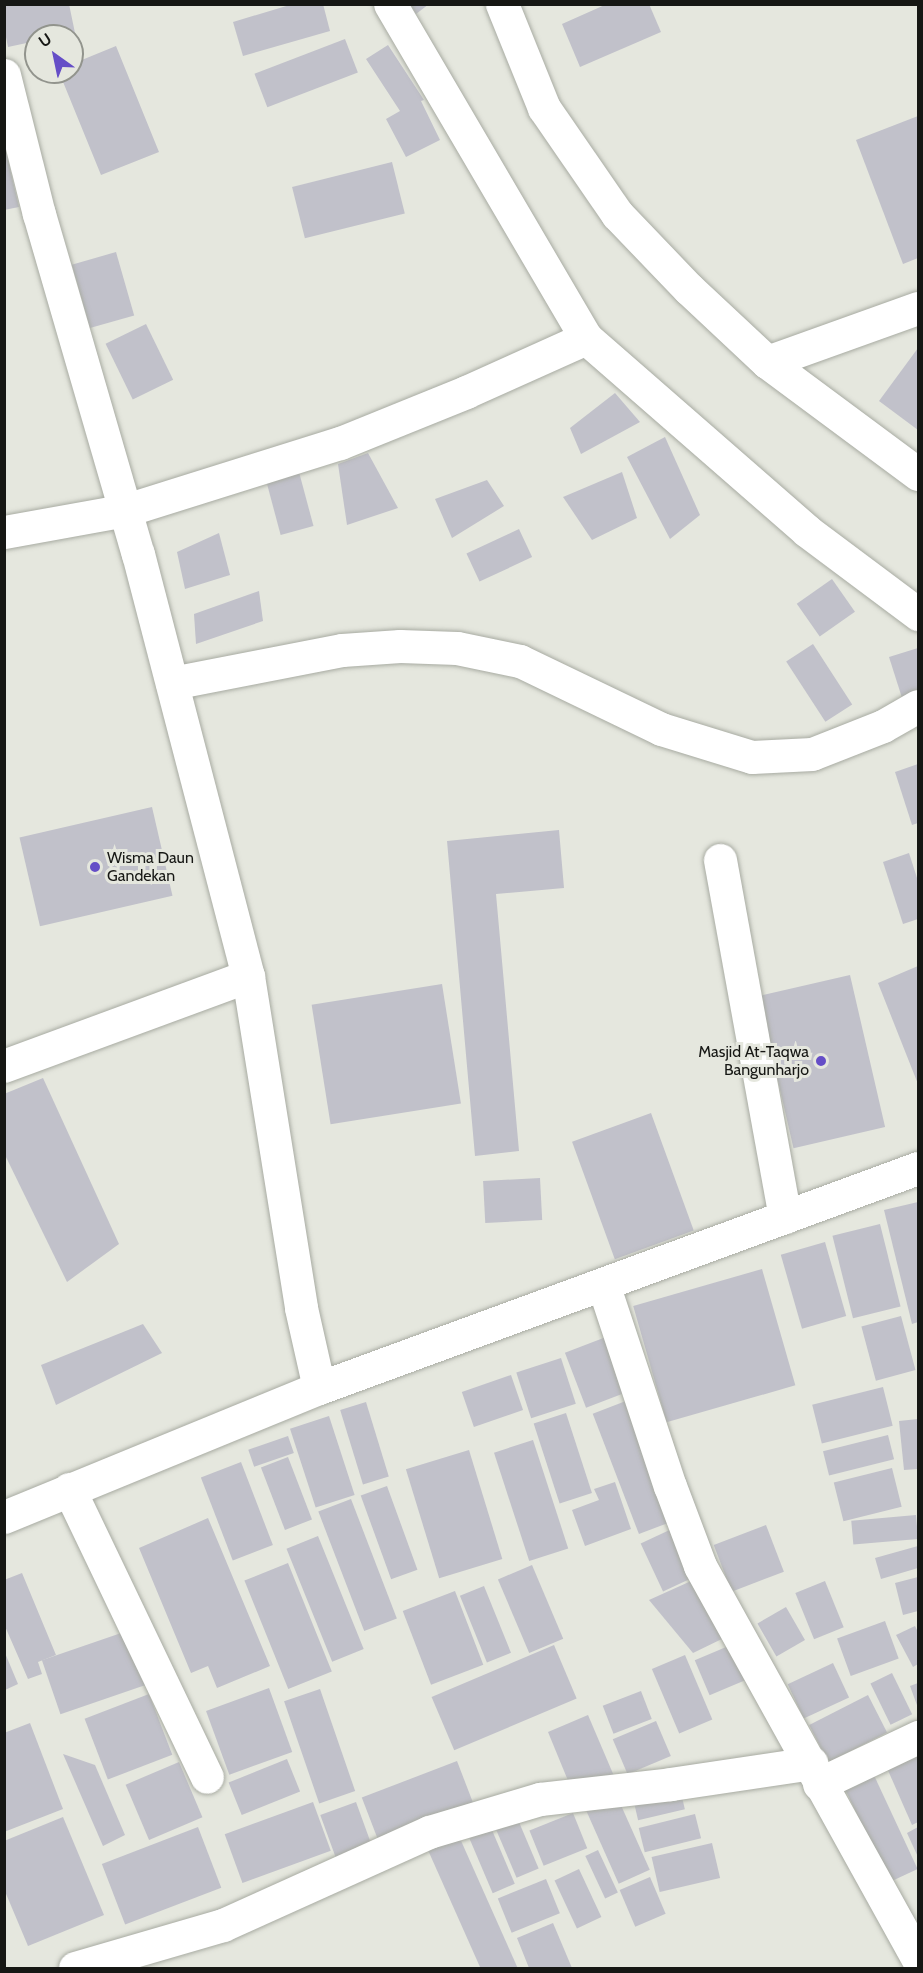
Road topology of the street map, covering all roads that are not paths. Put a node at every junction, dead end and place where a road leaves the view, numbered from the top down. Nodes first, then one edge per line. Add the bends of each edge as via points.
1 (390, 4) edge
2 (502, 4) edge
3 (4, 75) edge
4 (918, 308) edge
5 (586, 339) junction
6 (767, 362) junction
7 (918, 474) edge
8 (126, 510) junction
9 (4, 532) edge
10 (918, 614) edge
11 (172, 683) junction
12 (918, 706) edge
13 (720, 860) dead end
14 (248, 976) junction
15 (4, 1066) edge
16 (918, 1168) edge
17 (785, 1217) junction
18 (603, 1284) junction
19 (319, 1388) junction
20 (69, 1489) junction
21 (4, 1517) edge
22 (918, 1737) edge
23 (815, 1774) junction
24 (207, 1777) dead end
25 (918, 1959) edge
26 (75, 1968) edge

1 - 5 street
2 - 6 street via 544,108 617,214
3 - 8 street via 39,214
4 - 6 street
5 - 8 street via 340,443
5 - 10 street via 807,531
6 - 7 street
8 - 9 street
8 - 11 street
11 - 12 street via 342,650 457,648 520,661 661,729 752,757 812,754 883,726
11 - 14 street
13 - 17 street
14 - 15 street
14 - 19 street via 301,1308
16 - 17 street
17 - 18 street
18 - 19 street
18 - 23 street via 700,1566
19 - 20 street
20 - 21 street
20 - 24 street
22 - 23 street
23 - 25 street
23 - 26 street via 671,1784 540,1799 429,1832 223,1924

